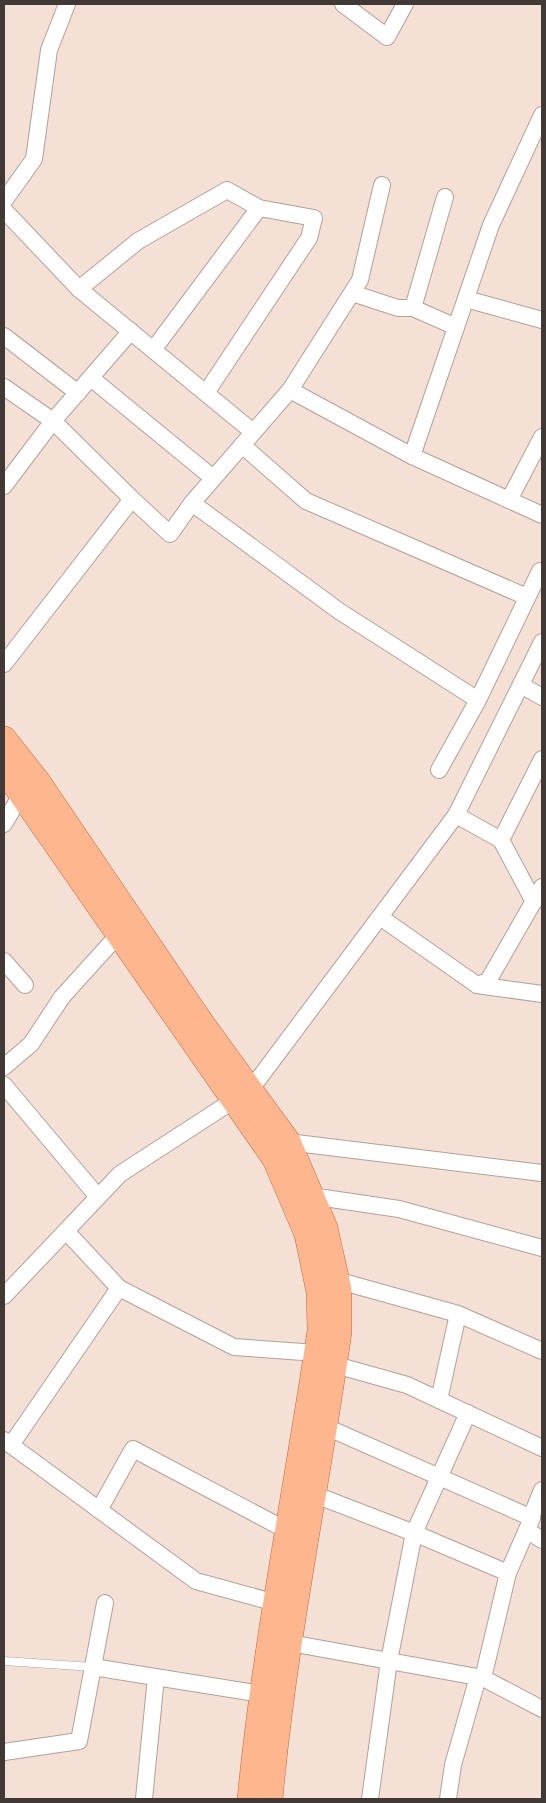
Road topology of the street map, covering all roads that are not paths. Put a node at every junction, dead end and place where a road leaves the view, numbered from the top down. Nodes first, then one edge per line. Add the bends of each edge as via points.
1 (67, 4) edge
2 (343, 4) edge
3 (405, 4) edge
4 (542, 115) edge
5 (382, 185) dead end
6 (444, 197) dead end
7 (4, 201) edge
8 (259, 208) junction
9 (4, 210) edge
10 (78, 289) junction
11 (352, 293) junction
12 (466, 298) junction
13 (413, 308) junction
14 (542, 320) edge
15 (456, 327) junction
16 (131, 332) junction
17 (4, 336) edge
18 (153, 350) junction
19 (91, 378) junction
20 (4, 387) edge
21 (290, 390) junction
22 (78, 393) junction
23 (206, 393) junction
24 (53, 422) junction
25 (254, 432) junction
26 (542, 437) edge
27 (242, 445) junction
28 (412, 456) junction
29 (213, 478) junction
30 (4, 486) edge
31 (132, 499) junction
32 (509, 500) junction
33 (192, 504) junction
34 (542, 515) edge
35 (541, 570) edge
36 (527, 597) junction
37 (542, 642) edge
38 (4, 664) edge
39 (521, 685) junction
40 (542, 697) edge
41 (478, 700) junction
42 (4, 739) edge
43 (542, 759) edge
44 (4, 769) edge
45 (439, 770) dead end
46 (22, 793) junction
47 (456, 814) junction
48 (4, 824) edge
49 (501, 840) junction
50 (542, 887) edge
51 (538, 903) edge
52 (380, 916) junction
53 (118, 934) junction
54 (4, 961) edge
55 (26, 985) dead end
56 (476, 985) junction
57 (542, 994) edge
58 (193, 1026) junction
59 (4, 1067) edge
60 (4, 1085) edge
61 (243, 1094) junction
62 (288, 1142) junction
63 (542, 1173) edge
64 (311, 1196) junction
65 (98, 1197) junction
66 (66, 1231) junction
67 (542, 1248) edge
68 (336, 1280) junction
69 (120, 1288) junction
70 (4, 1296) edge
71 (458, 1314) junction
72 (542, 1351) edge
73 (322, 1359) junction
74 (438, 1400) junction
75 (468, 1413) junction
76 (324, 1426) junction
77 (7, 1442) edge
78 (540, 1442) edge
79 (441, 1477) junction
80 (542, 1490) edge
81 (313, 1494) junction
82 (98, 1510) junction
83 (529, 1524) junction
84 (288, 1531) junction
85 (414, 1533) junction
86 (542, 1540) edge
87 (508, 1573) junction
88 (105, 1603) dead end
89 (276, 1603) junction
90 (279, 1641) junction
91 (4, 1661) edge
92 (389, 1661) junction
93 (93, 1667) junction
94 (156, 1677) junction
95 (480, 1677) junction
96 (262, 1694) junction
97 (542, 1709) edge
98 (4, 1752) edge
99 (144, 1799) edge
100 (250, 1799) edge
101 (270, 1799) edge
102 (370, 1799) edge
103 (448, 1799) edge

1 - 7 street via 49,50 34,159
2 - 3 street via 387,37
4 - 12 street via 491,225
5 - 11 street via 360,280
6 - 13 street
8 - 10 street via 227,190 138,241
8 - 18 street
8 - 23 street via 314,218 313,226 309,238
9 - 10 street
10 - 16 street
11 - 13 street via 398,308
11 - 21 street
12 - 14 street
12 - 15 street
13 - 15 street
15 - 28 street
16 - 18 street
16 - 19 street
17 - 22 street
18 - 23 street
19 - 22 street
19 - 29 street
20 - 24 street
21 - 25 street
21 - 28 street
22 - 24 street
23 - 25 street
24 - 30 street
24 - 31 street
25 - 27 street
26 - 32 street
27 - 29 street
27 - 36 street via 306,501
28 - 32 street
29 - 33 street
31 - 33 street via 170,534
31 - 38 street
32 - 34 street
33 - 41 street via 339,611
35 - 36 street
36 - 41 street
37 - 39 street
39 - 40 street
39 - 47 street
41 - 45 street
42 - 58 main road via 38,782
43 - 49 street
44 - 46 main road
46 - 48 street
46 - 53 main road
47 - 49 street
47 - 52 street
49 - 51 street
50 - 51 street
51 - 56 street via 488,981
52 - 56 street
52 - 61 street
53 - 58 main road
53 - 59 street via 62,997 31,1044
54 - 55 street
56 - 57 street
58 - 61 main road
60 - 65 street
61 - 62 main road
61 - 65 street via 120,1174
61 - 73 main road via 307,1234 320,1292
62 - 63 street
62 - 64 main road
64 - 67 street via 399,1209
64 - 68 main road via 325,1228
65 - 66 street
66 - 69 street
66 - 70 street
68 - 71 street
68 - 73 main road via 339,1332
69 - 73 street via 234,1347
69 - 77 street
71 - 72 street
71 - 74 street
73 - 74 street via 407,1385
73 - 76 main road
73 - 84 main road
74 - 75 street
75 - 78 street
75 - 79 street
76 - 79 street
76 - 81 main road
77 - 82 street
79 - 83 street
79 - 85 street
80 - 83 street
81 - 85 street
81 - 90 main road
82 - 84 street via 132,1449
82 - 89 street via 196,1581
83 - 86 street
83 - 87 street
84 - 89 main road
85 - 87 street
85 - 92 street
87 - 95 street
88 - 93 street
89 - 90 main road
90 - 92 street
90 - 96 main road
90 - 101 main road
91 - 93 lane
92 - 95 street
92 - 102 street
93 - 94 street
93 - 98 street via 79,1741
94 - 96 street
94 - 99 street
95 - 97 street
95 - 103 street via 453,1765
96 - 100 main road

